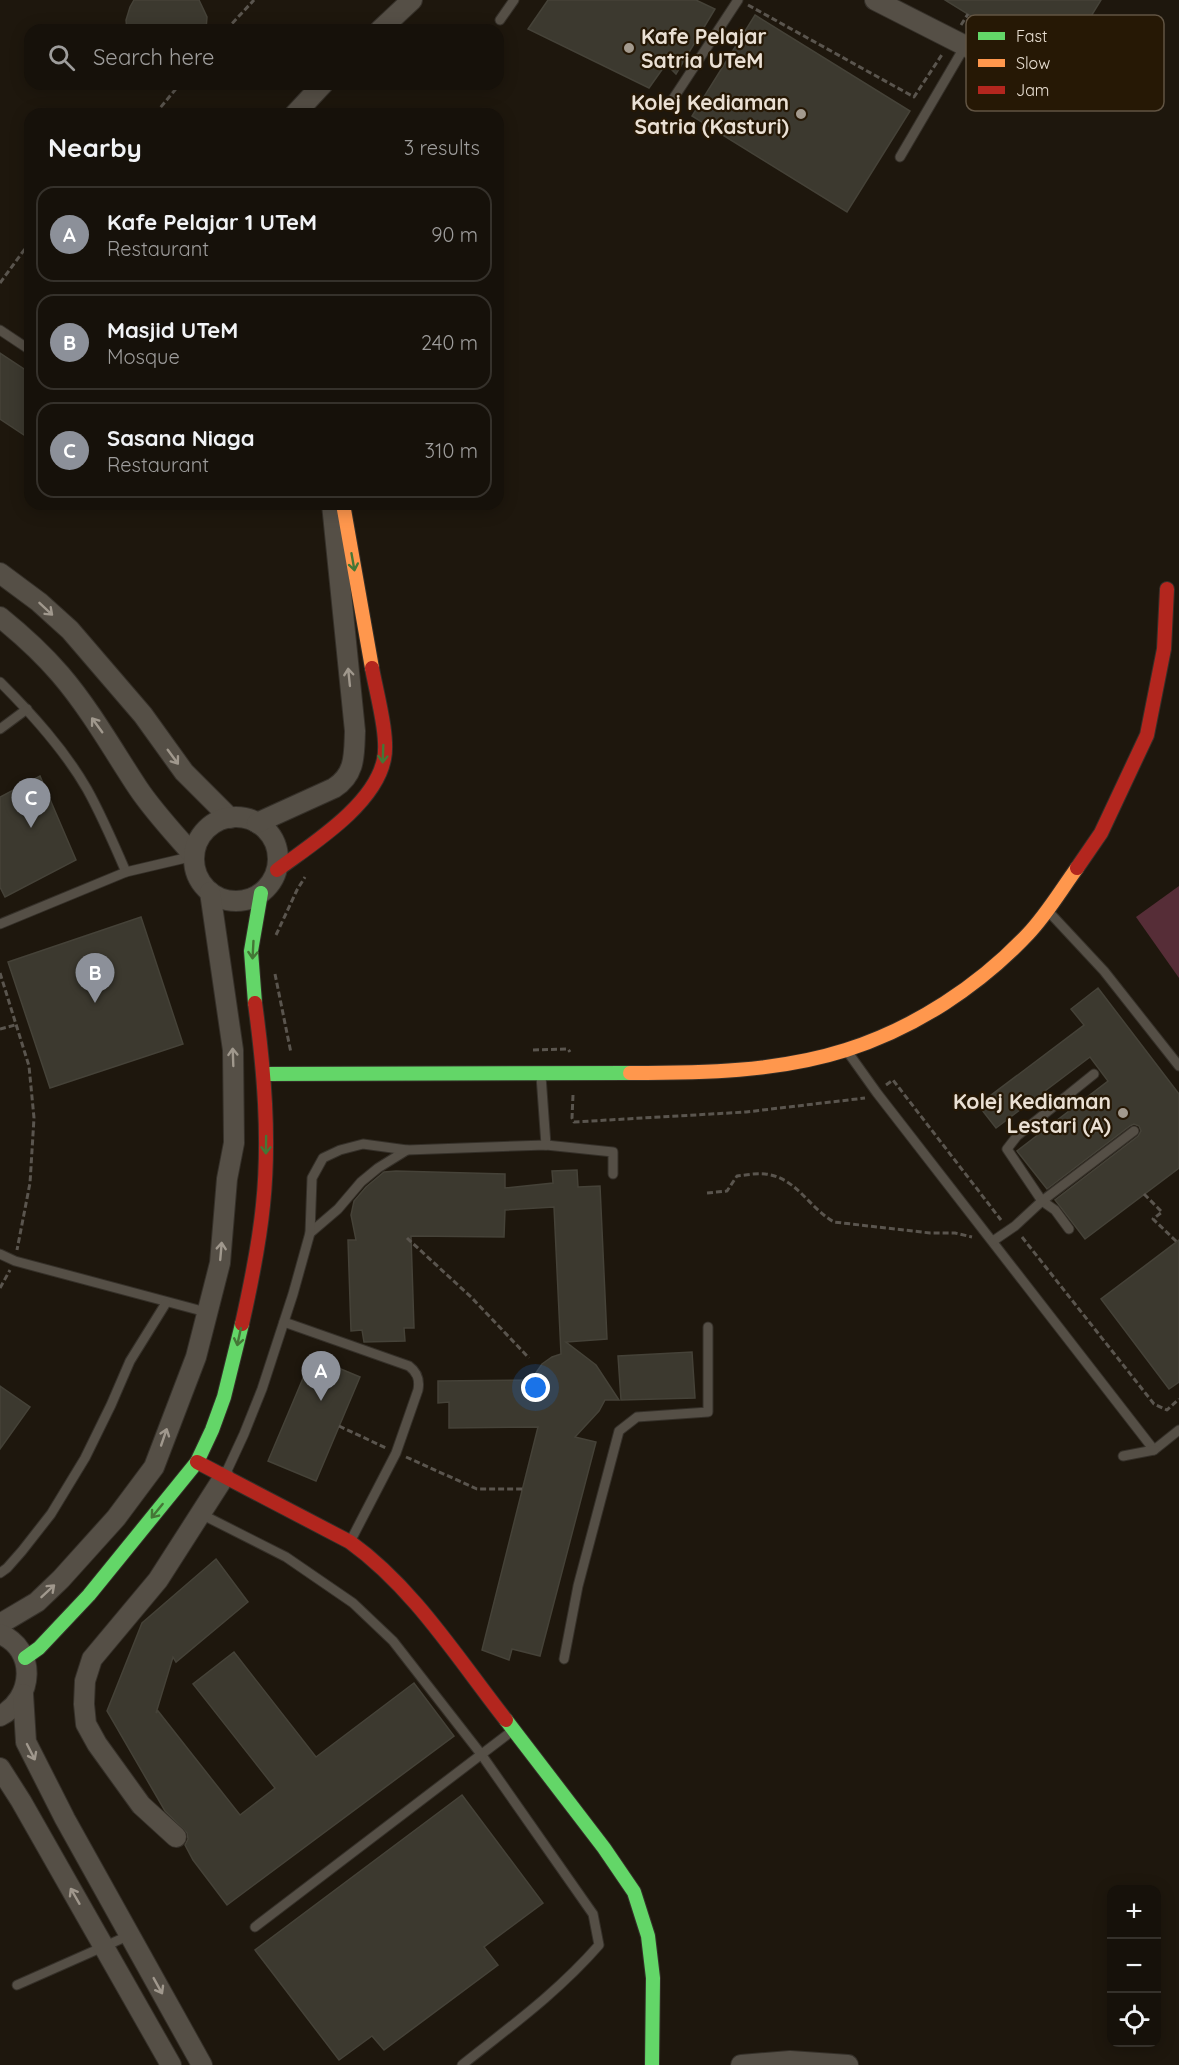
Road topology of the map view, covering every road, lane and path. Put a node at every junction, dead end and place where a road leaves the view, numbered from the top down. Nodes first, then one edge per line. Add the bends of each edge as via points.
1 (254, 0) edge
2 (412, 0) edge
3 (514, 0) edge
4 (738, 0) edge
5 (875, 0) edge
6 (500, 20) dead end
7 (966, 20) edge
8 (232, 24) edge
9 (386, 24) edge
10 (958, 43) junction
11 (966, 47) edge
12 (175, 90) edge
13 (317, 90) edge
14 (671, 102) dead end
15 (160, 108) edge
16 (301, 108) edge
17 (900, 157) dead end
18 (24, 250) edge
19 (0, 283) edge
20 (0, 330) edge
21 (24, 346) edge
22 (333, 510) edge
23 (344, 510) edge
24 (0, 573) edge
25 (1167, 589) dead end
26 (0, 617) edge
27 (0, 682) edge
28 (27, 709) junction
29 (0, 729) edge
30 (230, 818) junction
31 (257, 823) junction
32 (194, 855) junction
33 (277, 870) junction
34 (126, 872) junction
35 (210, 892) junction
36 (261, 893) junction
37 (1048, 910) junction
38 (0, 924) edge
39 (0, 973) edge
40 (15, 1025) junction
41 (0, 1029) edge
42 (846, 1050) junction
43 (1179, 1066) edge
44 (541, 1073) junction
45 (264, 1074) junction
46 (1094, 1074) dead end
47 (1134, 1131) dead end
48 (546, 1145) junction
49 (407, 1149) junction
50 (612, 1174) dead end
51 (707, 1192) dead end
52 (1144, 1194) dead end
53 (1042, 1201) junction
54 (1069, 1229) dead end
55 (310, 1233) junction
56 (1019, 1234) dead end
57 (408, 1238) dead end
58 (993, 1241) junction
59 (1177, 1242) dead end
60 (0, 1254) edge
61 (15, 1261) junction
62 (0, 1288) edge
63 (166, 1303) junction
64 (206, 1312) junction
65 (284, 1322) junction
66 (708, 1327) dead end
67 (529, 1358) dead end
68 (1179, 1399) edge
69 (339, 1426) dead end
70 (1179, 1430) edge
71 (1154, 1450) junction
72 (396, 1453) junction
73 (1123, 1456) dead end
74 (197, 1462) junction
75 (224, 1477) junction
76 (522, 1489) dead end
77 (201, 1514) junction
78 (350, 1542) junction
79 (0, 1573) edge
80 (0, 1624) edge
81 (0, 1634) edge
82 (25, 1658) junction
83 (564, 1659) dead end
84 (23, 1694) junction
85 (0, 1716) edge
86 (514, 1730) junction
87 (481, 1754) junction
88 (0, 1768) edge
89 (176, 1837) dead end
90 (255, 1927) dead end
91 (130, 1935) junction
92 (104, 1946) junction
93 (17, 1985) dead end
94 (171, 2065) edge
95 (202, 2065) edge
96 (462, 2065) edge
97 (652, 2065) edge
98 (741, 2065) edge
99 (848, 2065) edge

1 - 8 path
2 - 9 street
3 - 6 lane
4 - 10 path via 914,97
4 - 14 lane
5 - 10 street
7 - 10 path
10 - 11 street
10 - 17 lane
12 - 15 path
13 - 16 street
18 - 19 path
20 - 21 lane
31 -> 22 street via 334,788 345,781 354,763 355,731
23 -> 33 street via 385,760 375,785 346,815
24 -> 30 street via 70,630 143,715 184,772
25 - 37 street via 1164,649 1147,735 1101,834
32 -> 26 street via 140,790 60,674
27 - 28 lane
28 - 29 lane
28 - 34 lane via 86,788
30 - 31 street
30 - 32 street via 206,831
31 - 33 street via 275,843
32 - 34 lane
32 - 35 street via 200,882
33 - 36 street
34 - 38 lane
35 - 36 street via 236,901
64 -> 35 street via 220,1263 234,1143 233,1050
36 -> 45 street via 251,950
37 - 42 street via 990,969 949,1001 898,1030
37 - 43 lane via 1104,971
39 - 40 path
40 - 41 path
40 - 61 path via 29,1066 34,1118 30,1183
42 - 44 street via 744,1069
42 - 58 lane
44 - 45 street
44 - 48 lane
45 -> 74 street via 265,1187 256,1254 220,1412
46 - 53 lane via 1017,1136 1007,1149
47 - 53 lane
48 - 49 lane
48 - 50 lane via 613,1152
49 - 55 lane via 361,1182
49 - 55 lane via 363,1144 324,1158 312,1178
51 - 58 path via 727,1191 737,1176 766,1174 785,1180 820,1214 834,1222 955,1233
52 - 59 path via 1162,1212 1154,1219
53 - 54 lane via 1055,1210
53 - 58 lane
55 - 65 lane
56 - 68 path via 1154,1404 1167,1410
57 - 67 path
58 - 71 lane
60 - 61 lane
61 - 62 path
61 - 63 lane
63 - 64 lane
63 - 79 lane via 130,1360 85,1458 51,1514
80 -> 64 street via 37,1602 61,1579 116,1518 154,1467 196,1357
65 - 72 lane via 414,1370 418,1390
65 - 75 lane via 244,1434
66 - 83 lane via 708,1412 637,1417 619,1431 578,1586
69 - 72 path
70 - 71 lane
71 - 73 lane
72 - 76 path via 477,1489
72 - 78 lane
74 - 75 street
74 -> 82 street via 89,1595
75 - 77 street
75 - 78 street
77 - 87 lane via 286,1557 353,1604 393,1641
77 - 89 street via 158,1580 92,1659 85,1681 86,1725 97,1744 141,1804
78 - 86 street via 409,1594
81 - 82 street via 16,1644
82 - 84 street via 28,1670
84 - 85 street
84 -> 91 street via 26,1742
86 - 87 lane
86 - 97 street via 634,1892 648,1936 653,1978
87 - 90 lane
87 - 96 lane via 593,1914 599,1945 559,1987
92 -> 88 street
91 - 92 lane
91 -> 95 street
92 - 93 lane
92 - 94 street
98 - 99 street via 790,2061

